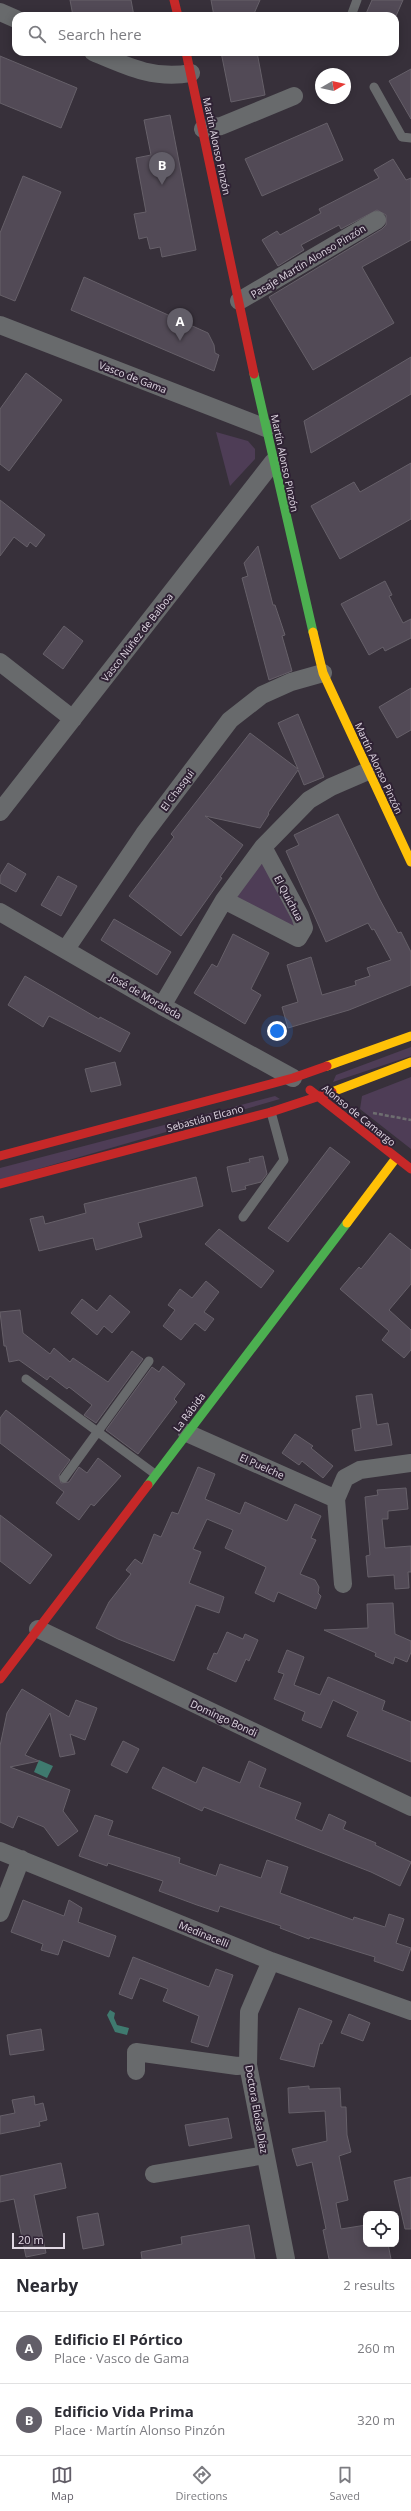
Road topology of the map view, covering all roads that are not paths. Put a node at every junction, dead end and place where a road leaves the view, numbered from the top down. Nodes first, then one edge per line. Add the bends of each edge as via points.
1 (174, 0) edge
2 (357, 0) edge
3 (0, 12) edge
4 (177, 12) edge
5 (352, 12) edge
6 (12, 17) edge
7 (102, 56) edge
8 (187, 56) edge
9 (191, 73) junction
10 (374, 87) dead end
11 (294, 96) dead end
12 (203, 129) junction
13 (411, 138) edge
14 (377, 220) dead end
15 (239, 301) junction
16 (0, 325) edge
17 (266, 428) junction
18 (272, 462) junction
19 (0, 662) edge
20 (323, 673) junction
21 (73, 720) junction
22 (368, 771) junction
23 (0, 812) edge
24 (263, 847) junction
25 (411, 862) edge
26 (224, 900) junction
27 (0, 912) edge
28 (66, 949) junction
29 (162, 1006) junction
30 (411, 1036) edge
31 (411, 1062) edge
32 (293, 1078) junction
33 (320, 1096) junction
34 (271, 1112) junction
35 (0, 1156) edge
36 (396, 1158) junction
37 (411, 1170) edge
38 (0, 1184) edge
39 (243, 1217) dead end
40 (149, 1361) dead end
41 (26, 1379) dead end
42 (98, 1432) junction
43 (187, 1433) junction
44 (411, 1463) edge
45 (156, 1474) junction
46 (64, 1478) dead end
47 (336, 1499) junction
48 (343, 1584) dead end
49 (38, 1629) junction
50 (0, 1678) edge
51 (411, 1807) edge
52 (0, 1851) edge
53 (21, 1859) junction
54 (0, 1912) edge
55 (271, 1961) junction
56 (411, 2011) edge
57 (248, 2065) junction
58 (136, 2071) dead end
59 (265, 2155) junction
60 (154, 2174) dead end
61 (286, 2259) edge

1 - 4 street
2 - 5 lane
3 - 6 street
7 - 9 street via 152,75
8 - 9 street, Martín Alonso Pinzón
9 - 12 street, Martín Alonso Pinzón
10 - 13 lane via 402,137
11 - 12 street via 221,126
12 - 15 street, Martín Alonso Pinzón
14 - 15 street, Pasaje Martín Alonso Pinzón
15 - 17 street, Martín Alonso Pinzón
16 - 17 street, Vasco de Gama
17 - 18 street, Martín Alonso Pinzón
18 - 20 street, Martín Alonso Pinzón
18 - 21 street, Vasco Núñez de Balboa
19 - 21 street
20 - 22 street, Martín Alonso Pinzón
20 - 28 street, El Chasqui via 291,682 262,695 230,720 144,834
21 - 23 street, Vasco Núñez de Balboa
22 - 24 street via 331,787 310,800
22 - 25 street, Martín Alonso Pinzón
24 - 26 street
24 - 26 street, El Quichua via 300,916 304,928 298,938
26 - 29 street
27 - 28 street, José de Moraleda
28 - 29 street, José de Moraleda
29 - 32 street, José de Moraleda
30 - 32 street, Sebastián Elcano
31 - 33 street, Sebastián Elcano
32 - 33 street, Alonso de Camargo
32 - 35 street, Sebastián Elcano
33 - 34 street, Sebastián Elcano
33 - 36 street, Alonso de Camargo
34 - 38 street, Sebastián Elcano
34 - 39 lane via 284,1160
36 - 37 street, Alonso de Camargo
36 - 43 street, La Rábida
40 - 42 lane
41 - 42 lane
42 - 45 lane
42 - 46 lane
43 - 45 street, La Rábida
43 - 47 street, El Puelche
44 - 47 street via 360,1470 345,1478
45 - 49 street, La Rábida
47 - 48 street
49 - 50 street, La Rábida
49 - 51 street, Domingo Bondi
52 - 53 street, Medinacelli
53 - 54 street
53 - 55 street, Medinacelli
55 - 56 street, Medinacelli
55 - 57 street, Doctora Eloísa Díaz via 249,2012
57 - 58 street via 236,2066 136,2052
57 - 59 street, Doctora Eloísa Díaz
59 - 60 street
59 - 61 street, Doctora Eloísa Díaz

